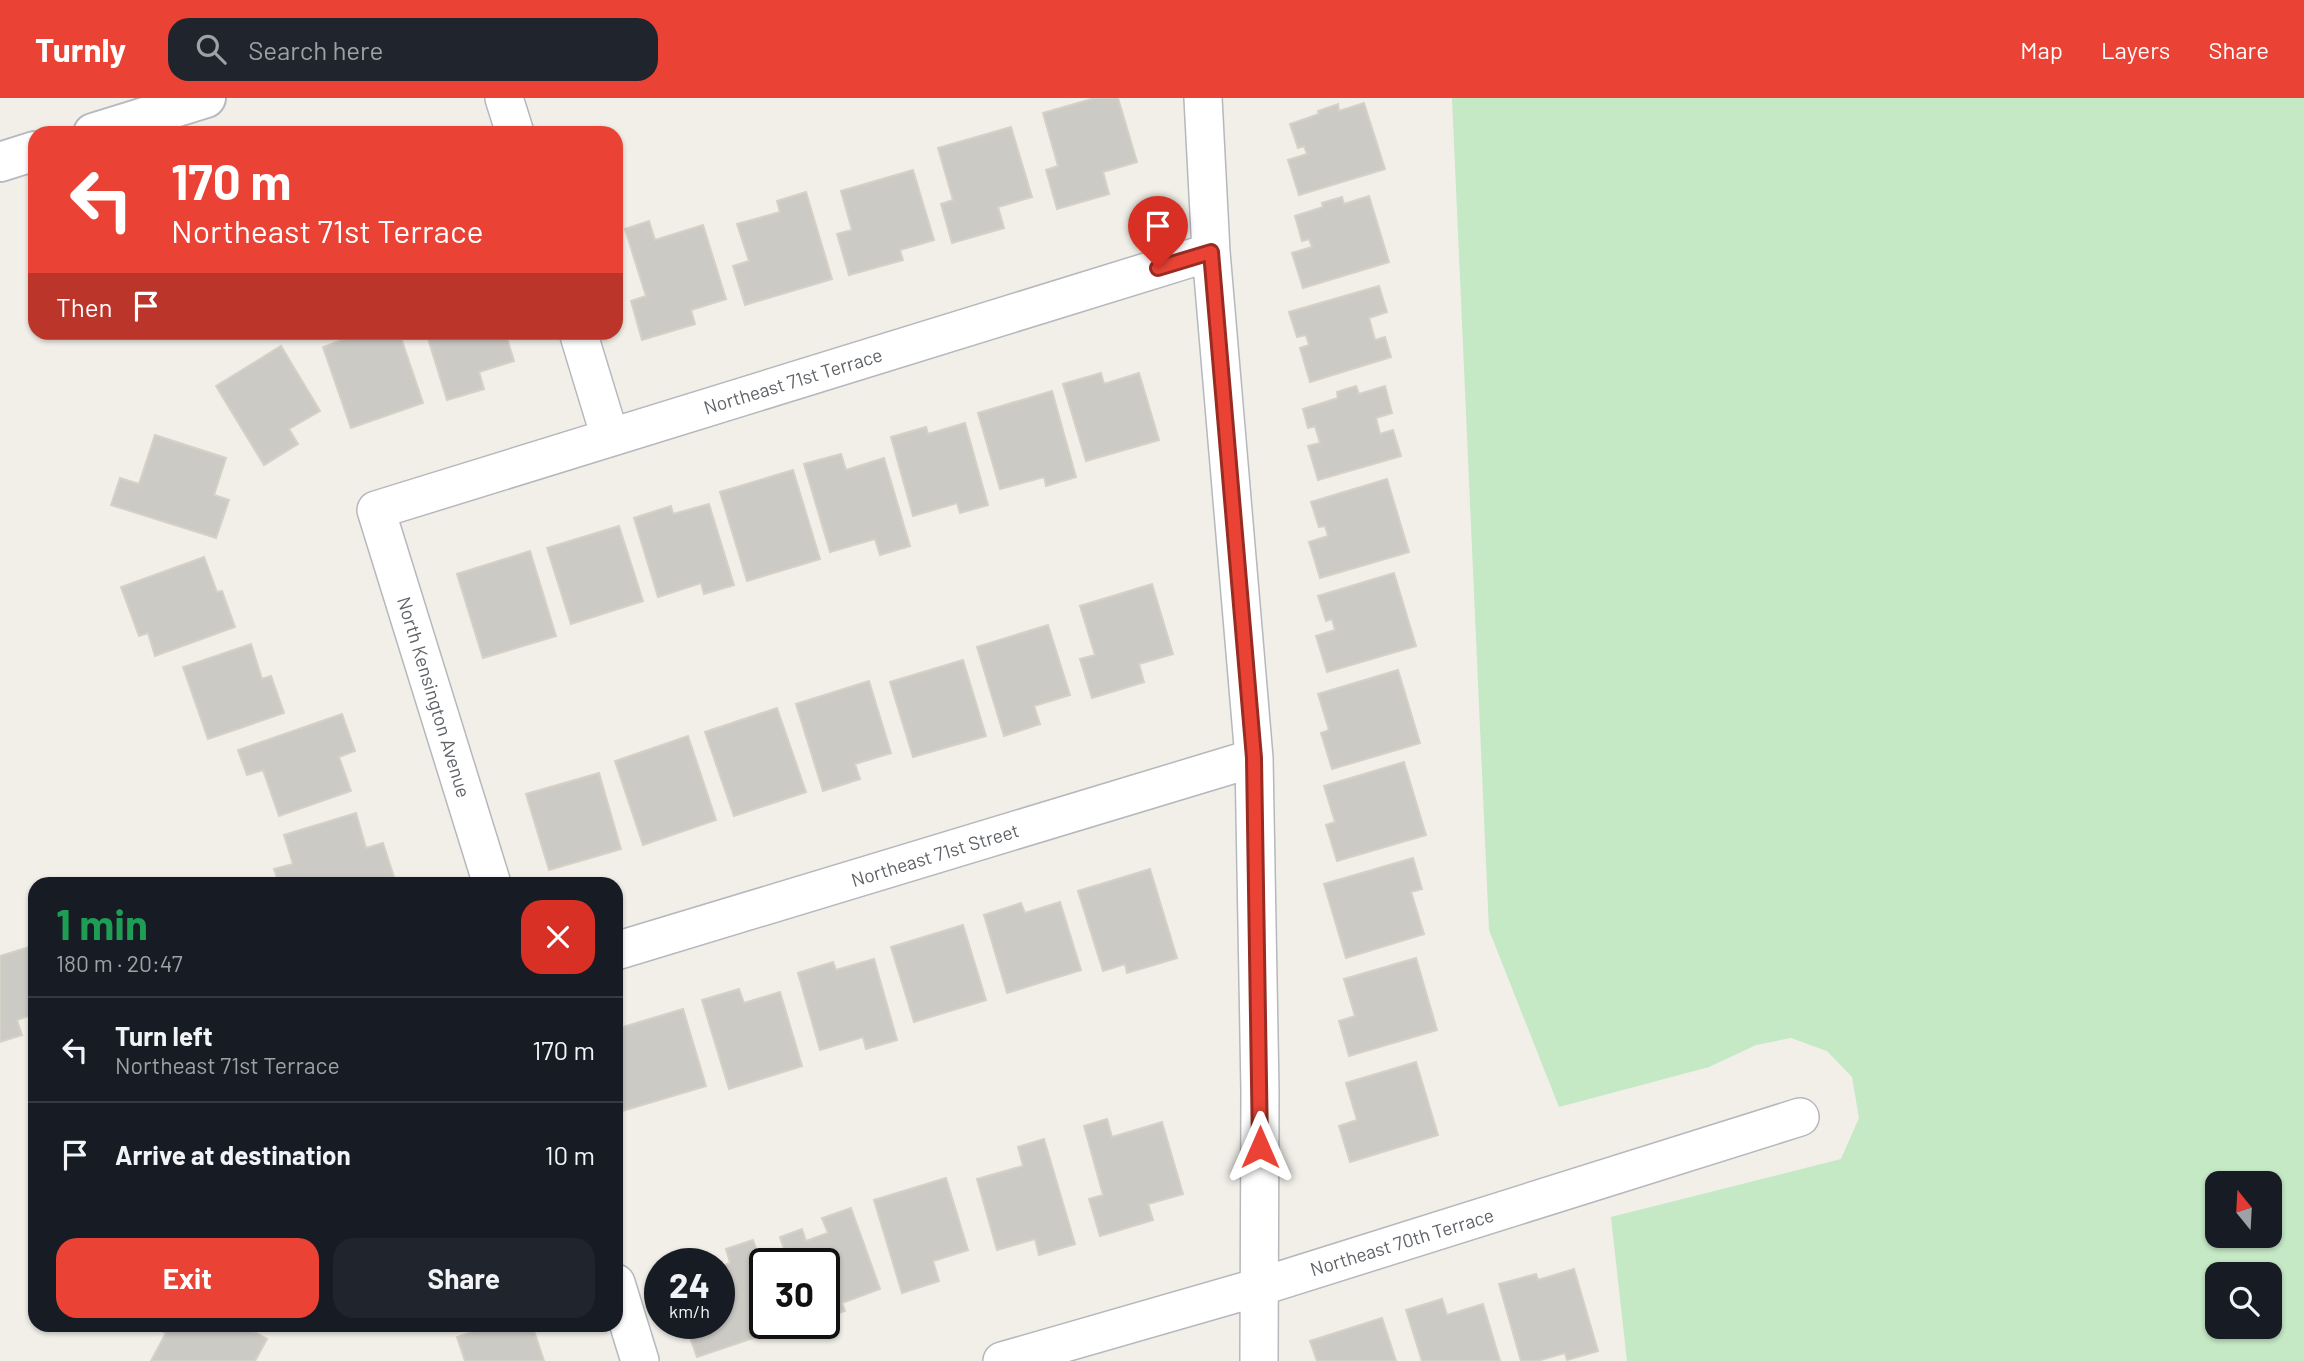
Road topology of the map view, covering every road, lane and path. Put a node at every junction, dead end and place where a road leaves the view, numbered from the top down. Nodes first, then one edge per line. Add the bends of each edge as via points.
1 (206, 98) edge
2 (504, 98) edge
3 (1203, 98) edge
4 (116, 126) edge
5 (513, 126) edge
6 (28, 153) edge
7 (0, 162) edge
8 (1211, 252) junction
9 (580, 340) edge
10 (610, 437) junction
11 (376, 510) joint
12 (1254, 758) junction
13 (490, 877) edge
14 (623, 949) edge
15 (1800, 1116) dead end
16 (1259, 1287) junction
17 (623, 1306) edge
18 (640, 1361) edge
19 (1002, 1361) edge
20 (1259, 1361) edge

1 - 4 main road
2 - 5 street
3 - 8 street
6 - 7 main road
8 - 10 street, Northeast 71st Terrace
8 - 12 street
9 - 10 street
10 - 11 street, Northeast 71st Terrace
11 - 13 street, North Kensington Avenue
12 - 14 street, Northeast 71st Street
12 - 16 street
15 - 16 street, Northeast 70th Terrace
16 - 19 street, Northeast 70th Terrace
16 - 20 street
17 - 18 street

